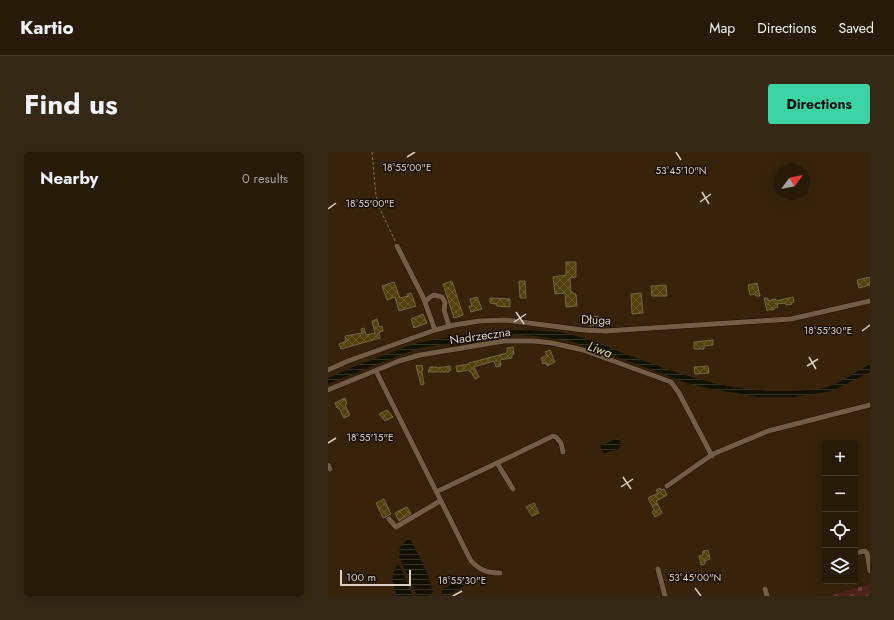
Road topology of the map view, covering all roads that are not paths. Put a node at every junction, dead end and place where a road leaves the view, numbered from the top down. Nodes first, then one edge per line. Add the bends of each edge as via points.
1 (397, 246) road end
2 (870, 301) edge
3 (425, 302) junction
4 (449, 326) junction
5 (435, 330) junction
6 (328, 370) edge
7 (376, 371) junction
8 (328, 390) edge
9 (870, 405) edge
10 (563, 452) dead end
11 (712, 456) junction
12 (497, 463) junction
13 (667, 486) dead end
14 (513, 489) dead end
15 (436, 492) junction
16 (440, 501) junction
17 (389, 519) dead end
18 (858, 552) edge
19 (658, 569) dead end
20 (870, 571) edge
21 (500, 573) dead end
22 (765, 589) dead end
23 (664, 596) edge
24 (767, 596) edge

1 - 3 street
2 - 4 street, Długa via 791,319 606,331 506,320
3 - 4 street via 434,295 442,297
3 - 5 street
4 - 5 street, Długa
5 - 6 street, Długa
7 - 8 street, Nadrzeczna
7 - 11 street, Nadrzeczna via 420,355 504,341 552,343 583,350 671,382
7 - 15 street
9 - 11 street via 768,431
10 - 12 street via 561,443 552,436
11 - 13 street
12 - 14 street
12 - 15 street
15 - 16 street
16 - 17 street via 396,527
16 - 21 street via 471,561 483,571
18 - 20 street via 867,553
19 - 23 street
22 - 24 street

